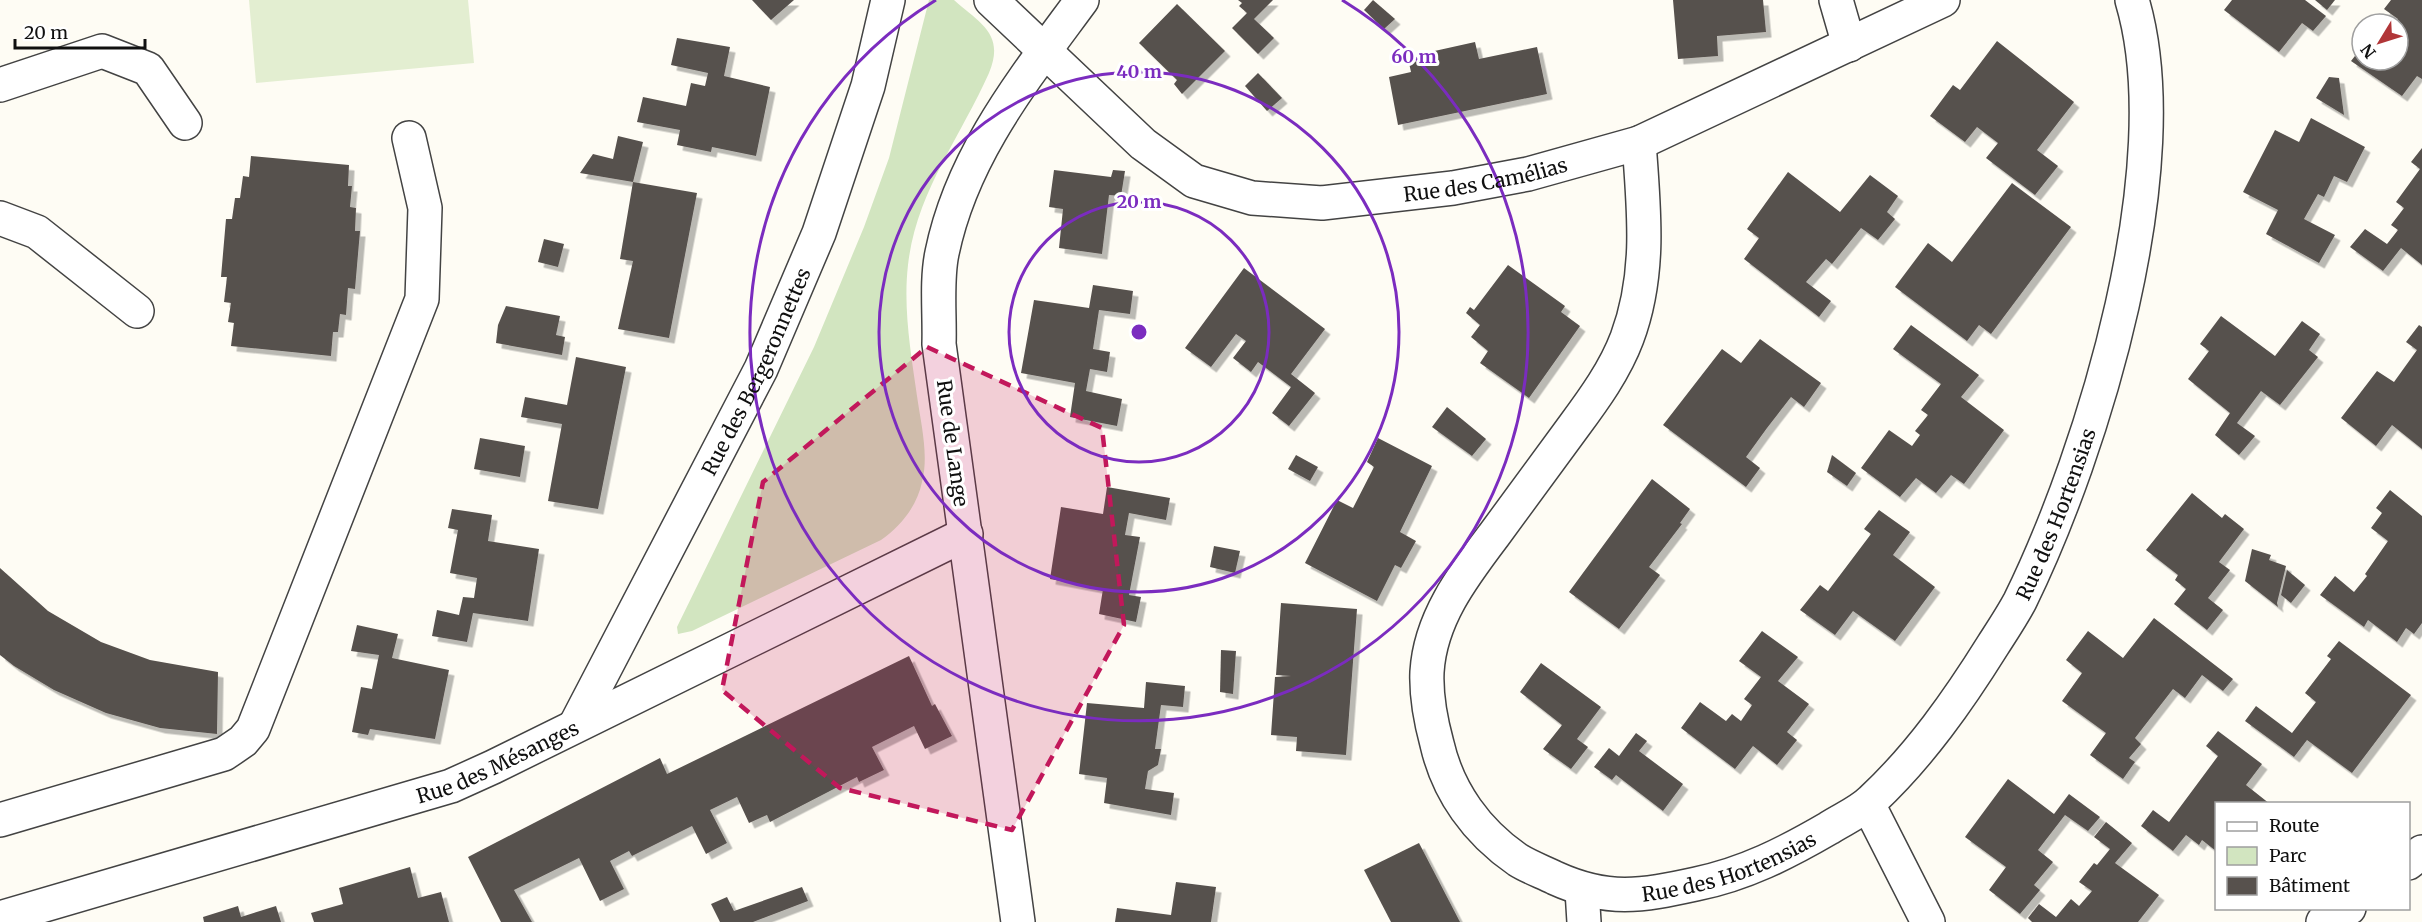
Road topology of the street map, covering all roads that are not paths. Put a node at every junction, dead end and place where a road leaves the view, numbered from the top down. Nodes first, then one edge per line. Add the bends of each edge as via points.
1 (888, 0) edge
2 (991, 0) edge
3 (1082, 0) edge
4 (1836, 0) edge
5 (1943, 0) edge
6 (2132, 0) edge
7 (1849, 45) junction
8 (1044, 51) junction
9 (0, 85) edge
10 (185, 123) dead end
11 (409, 138) dead end
12 (1639, 143) junction
13 (0, 218) edge
14 (137, 311) dead end
15 (966, 534) junction
16 (576, 724) junction
17 (1868, 804) junction
18 (0, 820) edge
19 (2422, 852) edge
20 (2410, 862) edge
21 (1583, 906) edge
22 (2347, 910) edge
23 (0, 918) edge
24 (1018, 922) edge
25 (1928, 922) edge
26 (2323, 922) edge

1 - 16 street, Rue des Bergeronnettes via 868,86 819,233 762,369
2 - 8 street, Rue des Camélias
3 - 8 street, Rue de Lange
4 - 7 street
5 - 7 street, Rue des Camélias
6 - 17 street, Rue des Hortensias via 2141,30 2148,110 2142,182 2115,338 2089,426 2019,603 1970,682 1928,739
7 - 12 street, Rue des Camélias
8 - 12 street, Rue des Camélias via 1143,144 1194,181 1252,198 1322,203 1453,188 1528,174
8 - 15 street, Rue de Lange via 1009,98 958,192 941,255 939,344
9 - 10 street via 102,51 148,69
11 - 18 street via 425,208 422,299 253,729 224,754
12 - 21 street, Rue des Hortensias via 1644,254 1642,283 1627,338 1595,396 1465,573 1440,616 1427,672 1443,772 1465,808 1491,839
13 - 14 street via 37,232
15 - 16 street, Rue des Mésanges
15 - 24 street, Rue de Lange
16 - 23 street, Rue des Mésanges via 451,786
17 - 21 street, Rue des Hortensias via 1777,858 1712,881 1647,895 1619,895
17 - 25 street
19 - 20 street
22 - 26 street

